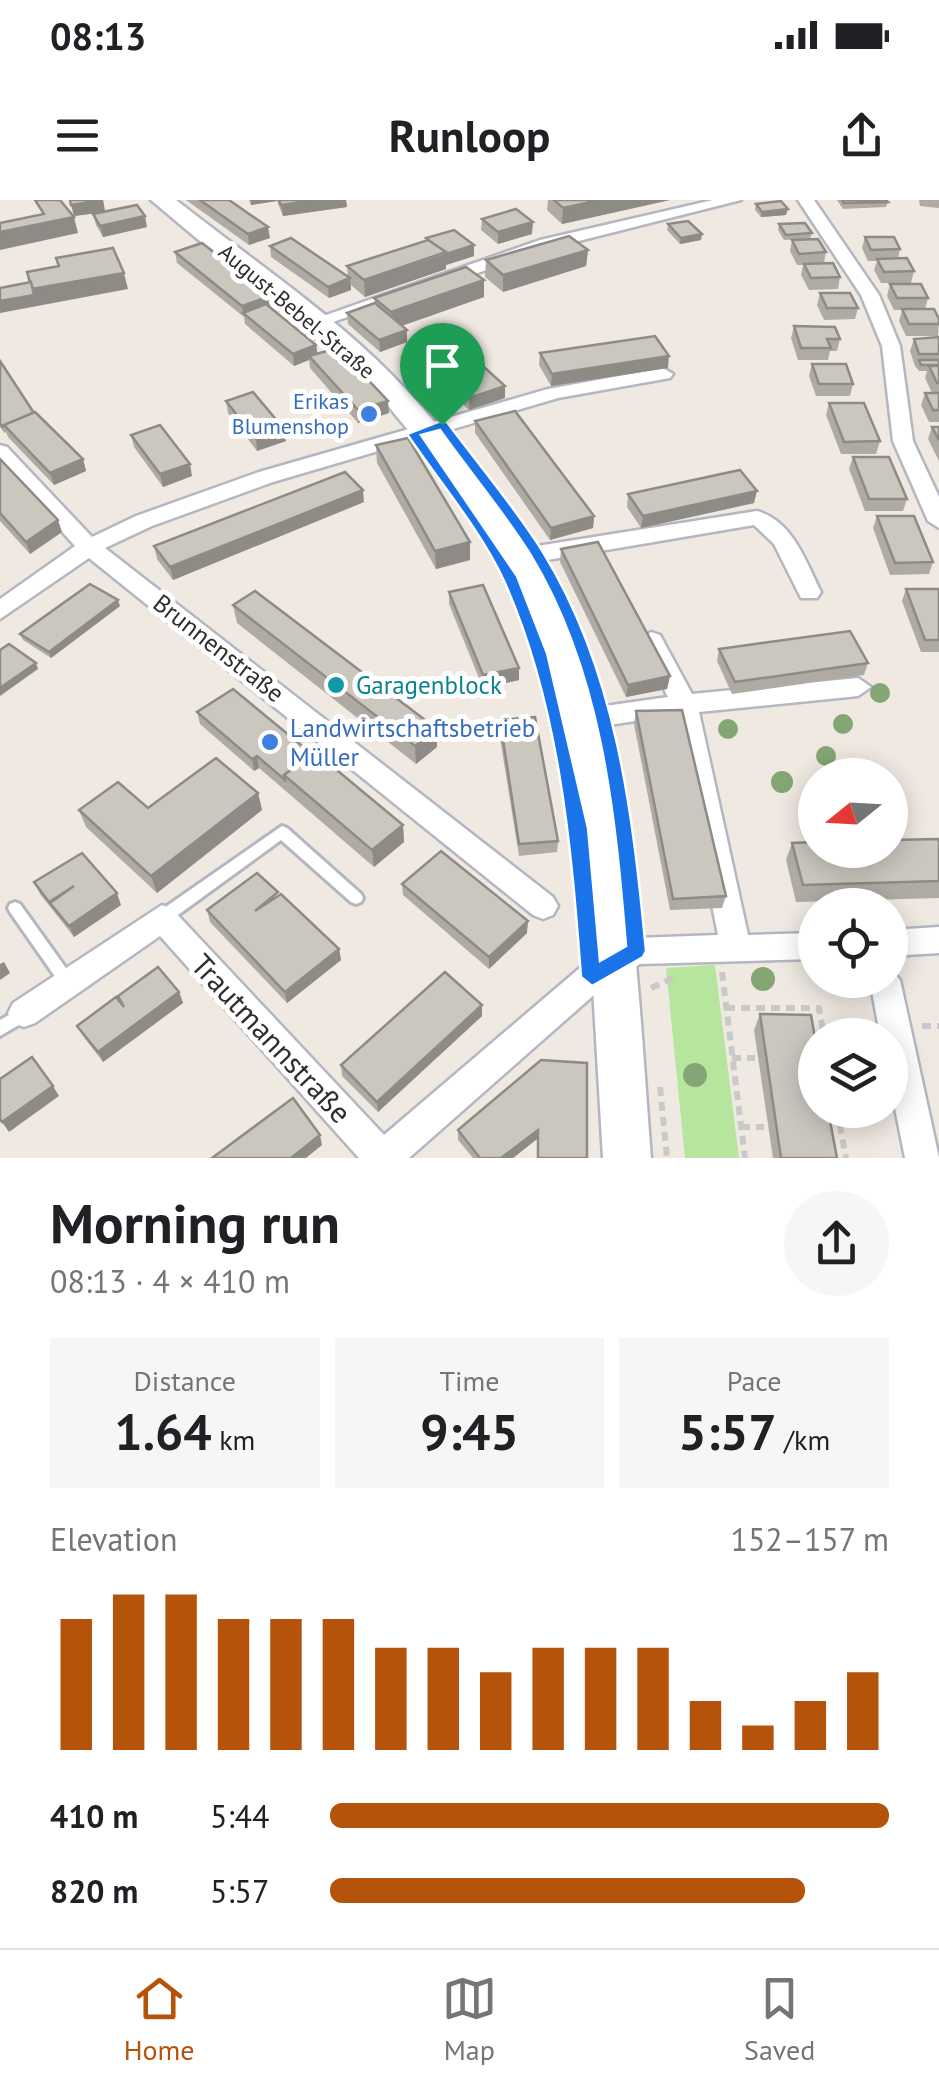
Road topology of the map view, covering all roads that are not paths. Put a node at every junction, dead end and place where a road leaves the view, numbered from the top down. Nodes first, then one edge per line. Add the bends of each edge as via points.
1 (162, 200) edge
2 (733, 200) edge
3 (806, 200) edge
4 (315, 322) junction
5 (663, 374) edge
6 (424, 430) junction
7 (0, 451) edge
8 (939, 521) edge
9 (89, 547) junction
10 (512, 558) junction
11 (809, 592) dead end
12 (0, 610) edge
13 (642, 624) edge
14 (858, 688) dead end
15 (685, 704) junction
16 (576, 720) junction
17 (356, 898) dead end
18 (543, 906) dead end
19 (15, 908) dead end
20 (162, 918) junction
21 (939, 940) edge
22 (908, 942) edge
23 (798, 947) edge
24 (727, 949) junction
25 (614, 963) junction
26 (68, 982) junction
27 (889, 998) edge
28 (12, 1021) edge
29 (383, 1158) edge
30 (627, 1158) edge
31 (922, 1158) edge

1 - 4 main road, August-Bebel-Straße
2 - 4 street via 546,244
3 - 8 street via 870,295 891,346 903,441
4 - 6 main road, August-Bebel-Straße via 353,352
5 - 6 street via 555,392
6 - 9 street via 266,477
6 - 10 main road, August-Bebel-Straße
7 - 9 street, Brunnenstraße
9 - 12 street
9 - 18 street, Brunnenstraße
10 - 11 street via 603,552 756,518 781,537
10 - 16 main road, August-Bebel-Straße via 550,628
13 - 15 street
14 - 15 street
15 - 16 street
15 - 24 street
16 - 25 main road, August-Bebel-Straße via 597,816
17 - 20 lane via 282,832
19 - 26 lane
20 - 26 street
20 - 29 street, Trautmannstraße
21 - 22 street
23 - 24 street
24 - 25 street via 636,951
25 - 29 street, Trautmannstraße
25 - 30 main road, August-Bebel-Straße
26 - 28 street
27 - 31 street

